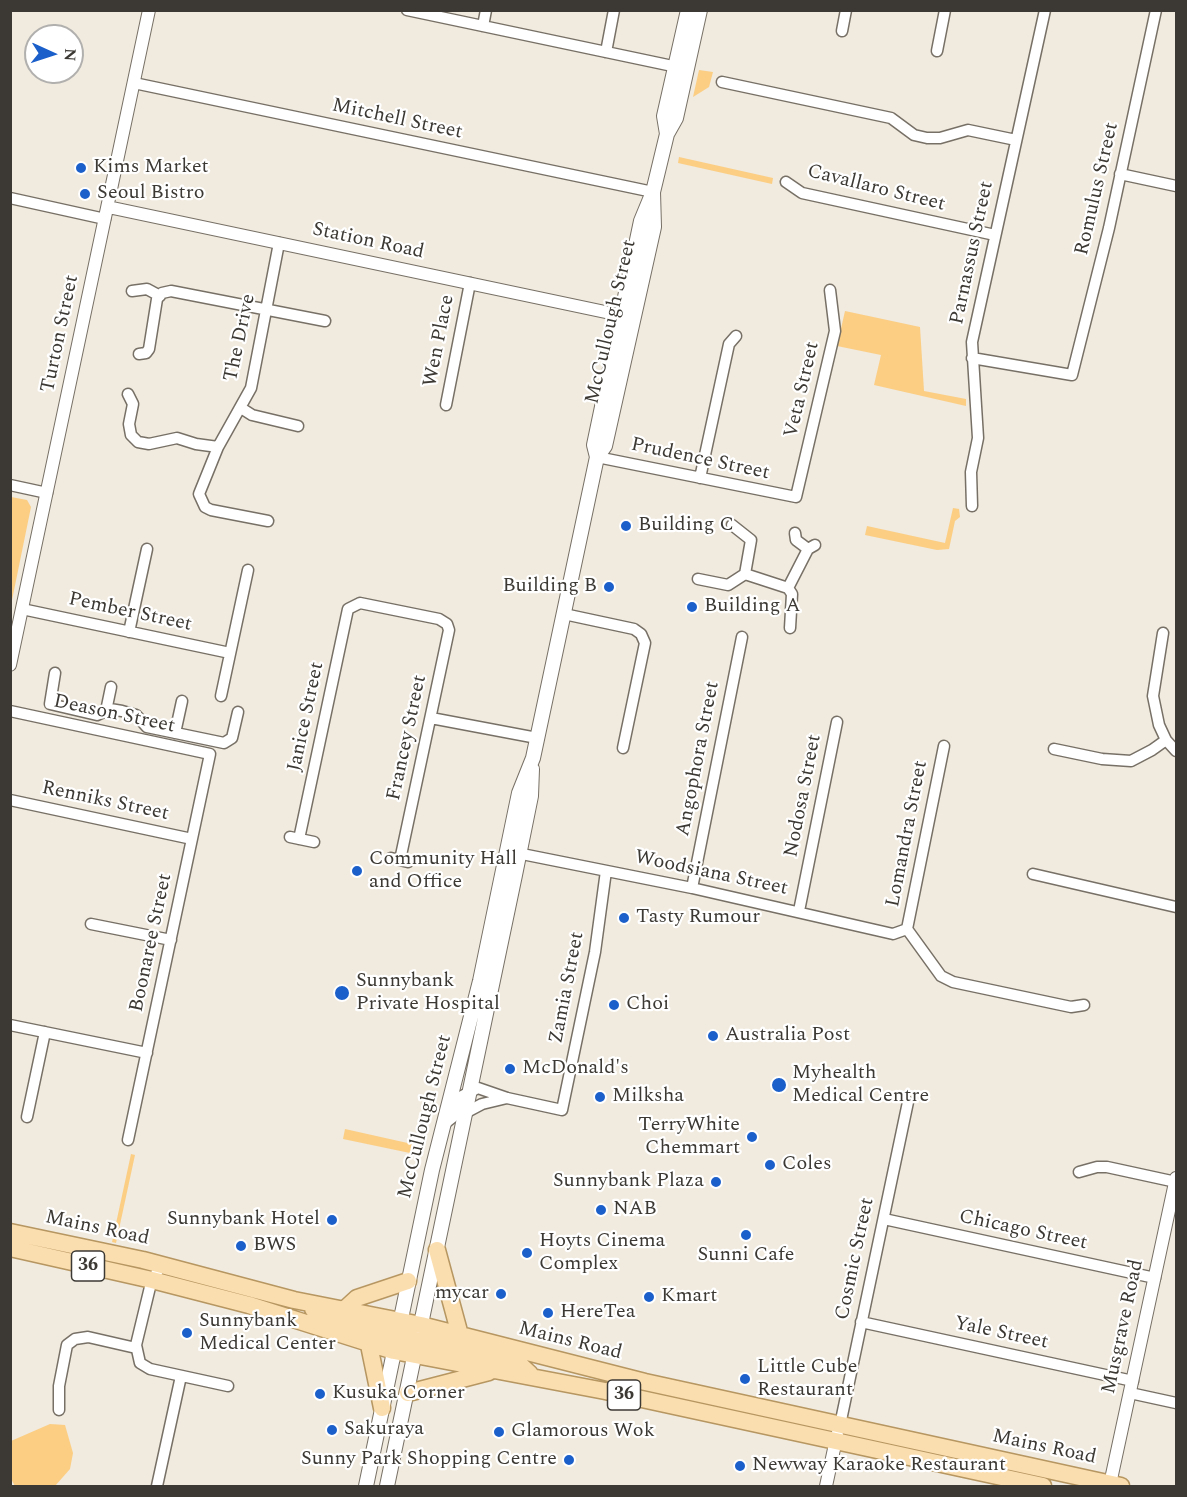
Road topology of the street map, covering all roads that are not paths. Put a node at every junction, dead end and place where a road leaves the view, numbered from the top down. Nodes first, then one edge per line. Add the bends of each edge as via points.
1 (149, 10) edge
2 (406, 10) edge
3 (486, 10) edge
4 (614, 10) edge
5 (688, 10) edge
6 (700, 10) edge
7 (846, 10) edge
8 (945, 10) edge
9 (1045, 10) edge
10 (1156, 10) edge
11 (483, 26) junction
12 (842, 31) dead end
13 (937, 51) dead end
14 (606, 52) junction
15 (681, 67) junction
16 (722, 82) dead end
17 (134, 83) junction
18 (1016, 140) junction
19 (1120, 174) junction
20 (786, 182) dead end
21 (1176, 186) edge
22 (653, 192) junction
23 (10, 198) edge
24 (106, 213) junction
25 (995, 235) junction
26 (279, 243) junction
27 (470, 283) junction
28 (830, 290) dead end
29 (132, 291) dead end
30 (160, 296) junction
31 (266, 310) junction
32 (627, 317) junction
33 (325, 321) dead end
34 (736, 336) dead end
35 (139, 354) dead end
36 (972, 358) junction
37 (128, 394) dead end
38 (446, 405) dead end
39 (241, 408) junction
40 (298, 426) dead end
41 (218, 447) junction
42 (597, 457) junction
43 (699, 478) junction
44 (10, 485) edge
45 (47, 493) junction
46 (796, 497) joint
47 (972, 506) dead end
48 (268, 521) dead end
49 (732, 525) dead end
50 (795, 533) dead end
51 (147, 549) dead end
52 (248, 570) dead end
53 (746, 574) junction
54 (698, 579) dead end
55 (788, 588) junction
56 (354, 604) joint
57 (22, 609) junction
58 (564, 614) junction
59 (790, 628) dead end
60 (129, 632) junction
61 (1163, 633) dead end
62 (742, 638) dead end
63 (231, 652) junction
64 (10, 665) edge
65 (55, 673) dead end
66 (111, 687) dead end
67 (221, 696) dead end
68 (182, 701) dead end
69 (10, 711) edge
70 (106, 711) junction
71 (238, 712) dead end
72 (431, 717) junction
73 (837, 722) dead end
74 (175, 733) junction
75 (537, 738) junction
76 (1166, 740) junction
77 (944, 746) dead end
78 (623, 748) dead end
79 (1054, 749) dead end
80 (1176, 751) edge
81 (210, 754) joint
82 (10, 800) edge
83 (192, 839) junction
84 (314, 842) dead end
85 (513, 852) junction
86 (400, 860) dead end
87 (606, 871) junction
88 (1033, 874) dead end
89 (692, 888) junction
90 (1176, 907) edge
91 (799, 911) junction
92 (91, 924) dead end
93 (907, 929) junction
94 (171, 940) junction
95 (1084, 1005) dead end
96 (10, 1025) edge
97 (45, 1032) junction
98 (147, 1053) junction
99 (469, 1091) junction
100 (507, 1098) junction
101 (908, 1102) dead end
102 (465, 1113) junction
103 (27, 1117) dead end
104 (443, 1125) junction
105 (128, 1140) dead end
106 (1079, 1172) dead end
107 (1176, 1180) edge
108 (884, 1219) junction
109 (10, 1232) edge
110 (10, 1248) edge
111 (437, 1250) junction
112 (161, 1265) junction
113 (1155, 1278) junction
114 (152, 1280) junction
115 (408, 1281) junction
116 (310, 1303) junction
117 (345, 1310) junction
118 (861, 1322) junction
119 (460, 1335) junction
120 (397, 1336) junction
121 (418, 1340) junction
122 (369, 1345) junction
123 (136, 1348) junction
124 (492, 1370) junction
125 (181, 1376) junction
126 (534, 1377) junction
127 (228, 1386) dead end
128 (1131, 1387) junction
129 (408, 1393) junction
130 (1176, 1403) edge
131 (382, 1408) junction
132 (59, 1410) dead end
133 (840, 1425) junction
134 (836, 1442) junction
135 (1116, 1485) edge
136 (157, 1486) edge
137 (366, 1486) edge
138 (387, 1486) edge
139 (826, 1486) edge
140 (1043, 1486) edge

1 - 17 street, Turton Street
2 - 11 street
3 - 11 street
4 - 14 street
5 - 15 main road, McCullough Street
6 - 15 main road, McCullough Street
7 - 12 street
8 - 13 street
9 - 18 street, Parnassus Street
10 - 19 street, Romulus Street
11 - 14 street
14 - 15 street
15 - 22 main road, McCullough Street via 664,116 667,134
16 - 18 street via 891,118 914,135 927,138 968,130
17 - 22 street, Mitchell Street
17 - 24 street, Turton Street
18 - 25 street, Parnassus Street
19 - 21 street
19 - 36 street, Romulus Street via 1072,375
20 - 25 street, Cavallaro Street via 802,193
22 - 32 main road, McCullough Street via 654,227
23 - 24 street, Station Road
24 - 26 street, Station Road
24 - 45 street, Turton Street
25 - 36 street, Parnassus Street
26 - 27 street, Station Road
26 - 31 street, The Drive
27 - 32 street, Station Road
27 - 38 street, Wen Place
28 - 46 street, Veta Street via 835,331
29 - 30 street via 147,289
30 - 31 street via 182,292
30 - 35 street via 154,308 149,349
31 - 33 street
31 - 39 street, The Drive via 251,388
32 - 42 main road, McCullough Street via 594,445
34 - 43 street via 729,344
36 - 47 street, Parnassus Street via 978,438 971,472
37 - 41 street via 133,404 131,435 138,442 149,444 177,438
39 - 40 street via 252,415
39 - 41 street, The Drive
41 - 48 street, The Drive via 202,484 201,501 211,510
42 - 43 street, Prudence Street
42 - 58 main road, McCullough Street
43 - 46 street, Prudence Street
44 - 45 street
45 - 57 street, Turton Street
49 - 53 street via 751,540
50 - 55 street via 796,540 811,547
51 - 60 street
52 - 63 street
53 - 54 street via 728,585
53 - 55 street
55 - 59 street via 792,594
56 - 72 street, Francey Street via 439,619 447,624
56 - 84 street, Janice Street via 348,609 295,838
57 - 60 street, Pember Street
57 - 64 street, Turton Street
58 - 75 main road, McCullough Street
58 - 78 street via 634,629 645,643
60 - 63 street, Pember Street
61 - 76 street via 1153,696
62 - 89 street, Angophora Street
63 - 67 street
65 - 70 street via 50,704 97,715
66 - 70 street
68 - 74 street
69 - 81 street, Deason Street
70 - 74 street via 136,715 147,727
71 - 74 street via 232,738 224,743
72 - 75 street
72 - 86 street, Francey Street
73 - 91 street, Nodosa Street
75 - 85 main road, McCullough Street via 531,796
76 - 79 street via 1131,761
76 - 80 street
77 - 93 street, Lomandra Street
81 - 83 street, Boonaree Street
82 - 83 street, Renniks Street
83 - 94 street, Boonaree Street
85 - 87 street, Woodsiana Street
85 - 99 main road, McCullough Street
85 - 104 main road, McCullough Street
87 - 89 street, Woodsiana Street
87 - 100 street, Zamia Street via 595,952 562,1110
88 - 90 street
89 - 91 street, Woodsiana Street
91 - 93 street, Woodsiana Street via 893,934
92 - 94 street
93 - 95 street via 941,975 952,982 1071,1006
94 - 98 street, Boonaree Street
96 - 97 street
97 - 98 street
97 - 103 street
98 - 105 street, Boonaree Street
99 - 100 street via 483,1089
99 - 102 main road, McCullough Street
99 - 104 street via 459,1099 453,1117
100 - 102 street
101 - 108 street, Cosmic Street
102 - 111 main road, McCullough Street
104 - 115 main road, McCullough Street
106 - 107 street via 1107,1167
107 - 113 street, Musgrave Road
108 - 113 street, Chicago Street
108 - 118 street, Cosmic Street
109 - 112 main road, Mains Road / 36
110 - 114 main road, Mains Road / 36
111 - 119 main road
111 - 121 main road, McCullough Street
112 - 114 street
112 - 116 main road, Mains Road / 36
113 - 128 street, Musgrave Road
114 - 122 main road, Mains Road / 36 via 269,1311
114 - 123 street
115 - 117 main road via 357,1298
115 - 120 main road, McCullough Street
116 - 117 main road, Mains Road / 36
116 - 120 main road via 318,1315
117 - 120 main road, Mains Road / 36
118 - 128 street, Yale Street
118 - 133 street, Cosmic Street
119 - 121 main road, Mains Road / 36
119 - 133 main road, Mains Road / 36 via 645,1382
120 - 121 main road
120 - 122 main road, Mains Road / 36
120 - 131 main road, McCullough Street
121 - 124 main road, Mains Road / 36
121 - 126 main road via 518,1363
121 - 129 main road, McCullough Street
122 - 131 main road
123 - 125 street via 143,1366
123 - 132 street via 88,1337 67,1345
124 - 126 main road, Mains Road / 36
124 - 129 main road
125 - 127 street
125 - 136 street
126 - 134 main road, Mains Road / 36
128 - 130 street, Yale Street
128 - 135 street, Musgrave Road
129 - 138 main road, McCullough Street
131 - 137 main road, McCullough Street
133 - 134 street
133 - 135 main road, Mains Road / 36
134 - 139 street
134 - 140 main road, Mains Road / 36

